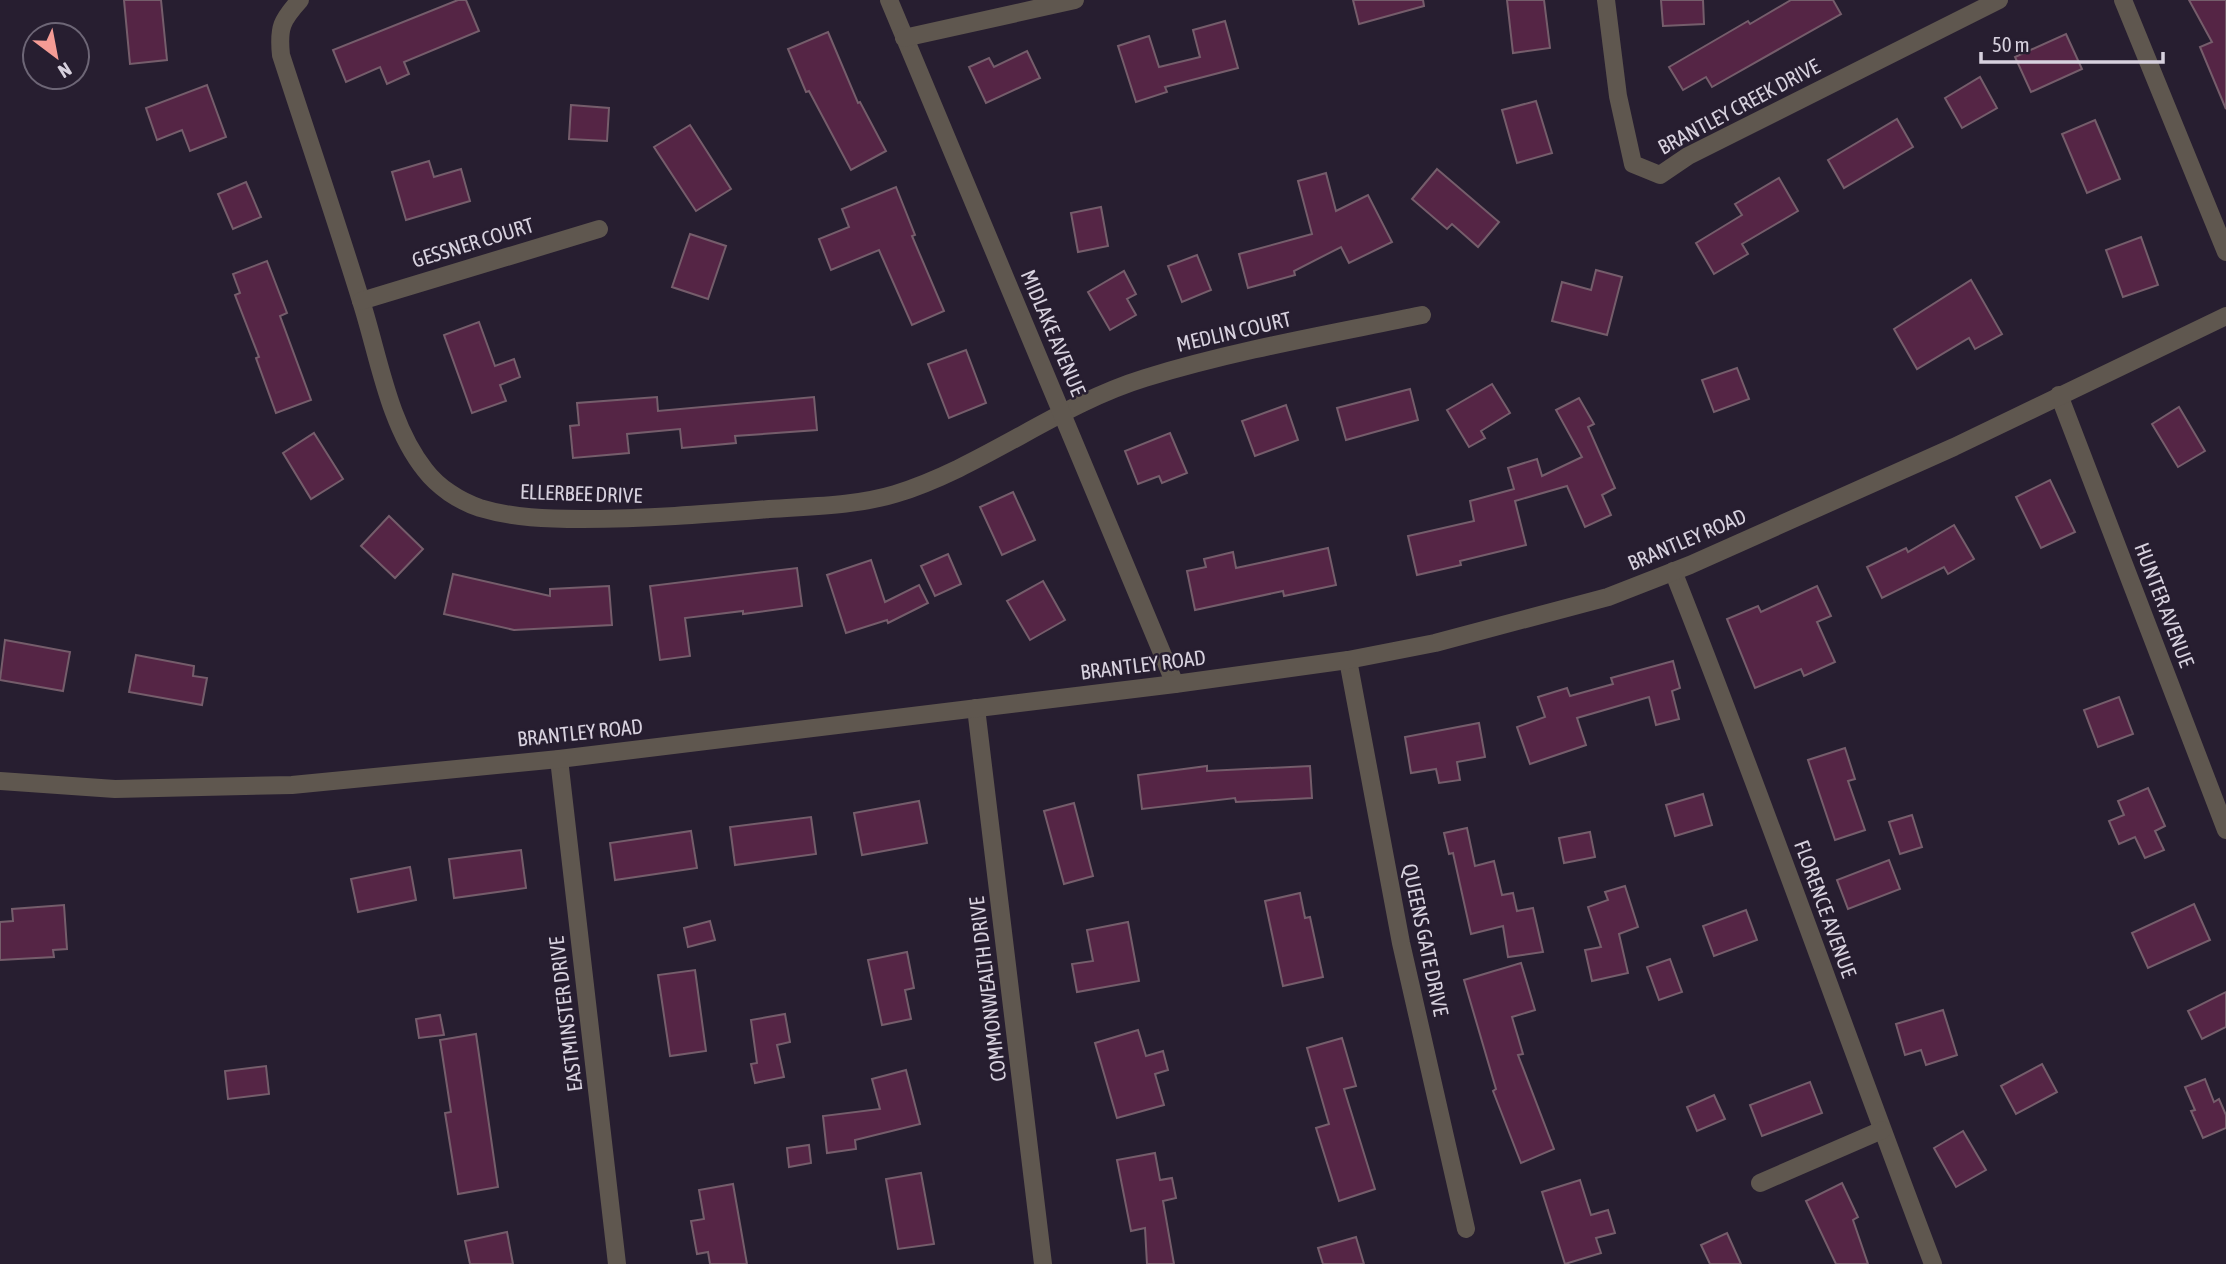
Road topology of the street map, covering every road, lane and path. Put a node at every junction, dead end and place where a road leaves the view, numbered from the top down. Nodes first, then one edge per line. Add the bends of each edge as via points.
1 (300, 0) edge
2 (889, 0) edge
3 (1076, 0) edge
4 (1999, 0) edge
5 (2123, 0) edge
6 (1606, 9) edge
7 (904, 38) junction
8 (599, 229) dead end
9 (2226, 252) edge
10 (361, 301) junction
11 (1422, 315) dead end
12 (2226, 316) edge
13 (2059, 396) junction
14 (1062, 414) junction
15 (1674, 571) junction
16 (1348, 660) junction
17 (1175, 684) junction
18 (976, 708) junction
19 (559, 758) junction
20 (0, 781) edge
21 (2226, 830) edge
22 (1882, 1130) junction
23 (1760, 1183) dead end
24 (1466, 1229) dead end
25 (617, 1264) edge
26 (1043, 1264) edge
27 (1933, 1264) edge

1 - 10 street, ELLERBEE DRIVE via 285,16 279,33 281,55
2 - 7 street, MIDLAKE AVENUE
3 - 7 street
4 - 6 street, BRANTLEY CREEK DRIVE via 1660,174 1633,164
5 - 9 street
7 - 14 street, MIDLAKE AVENUE
8 - 10 street, GESSNER COURT
10 - 14 street, ELLERBEE DRIVE via 397,421 426,471 463,501 536,519 647,519 892,495 991,452
11 - 14 street, MEDLIN COURT via 1237,353 1145,378
12 - 13 street, BRANTLEY ROAD
13 - 15 street, BRANTLEY ROAD
13 - 21 street, HUNTER AVENUE
14 - 17 street, MIDLAKE AVENUE
15 - 16 street, BRANTLEY ROAD via 1608,597 1488,631
15 - 22 street, FLORENCE AVENUE
16 - 17 street, BRANTLEY ROAD
16 - 24 street, QUEENS GATE DRIVE via 1401,943
17 - 18 street, BRANTLEY ROAD
18 - 19 street, BRANTLEY ROAD
18 - 26 street, COMMONWEALTH DRIVE
19 - 20 street, BRANTLEY ROAD via 292,785 115,789
19 - 25 street, EASTMINSTER DRIVE
22 - 23 street
22 - 27 street, FLORENCE AVENUE

